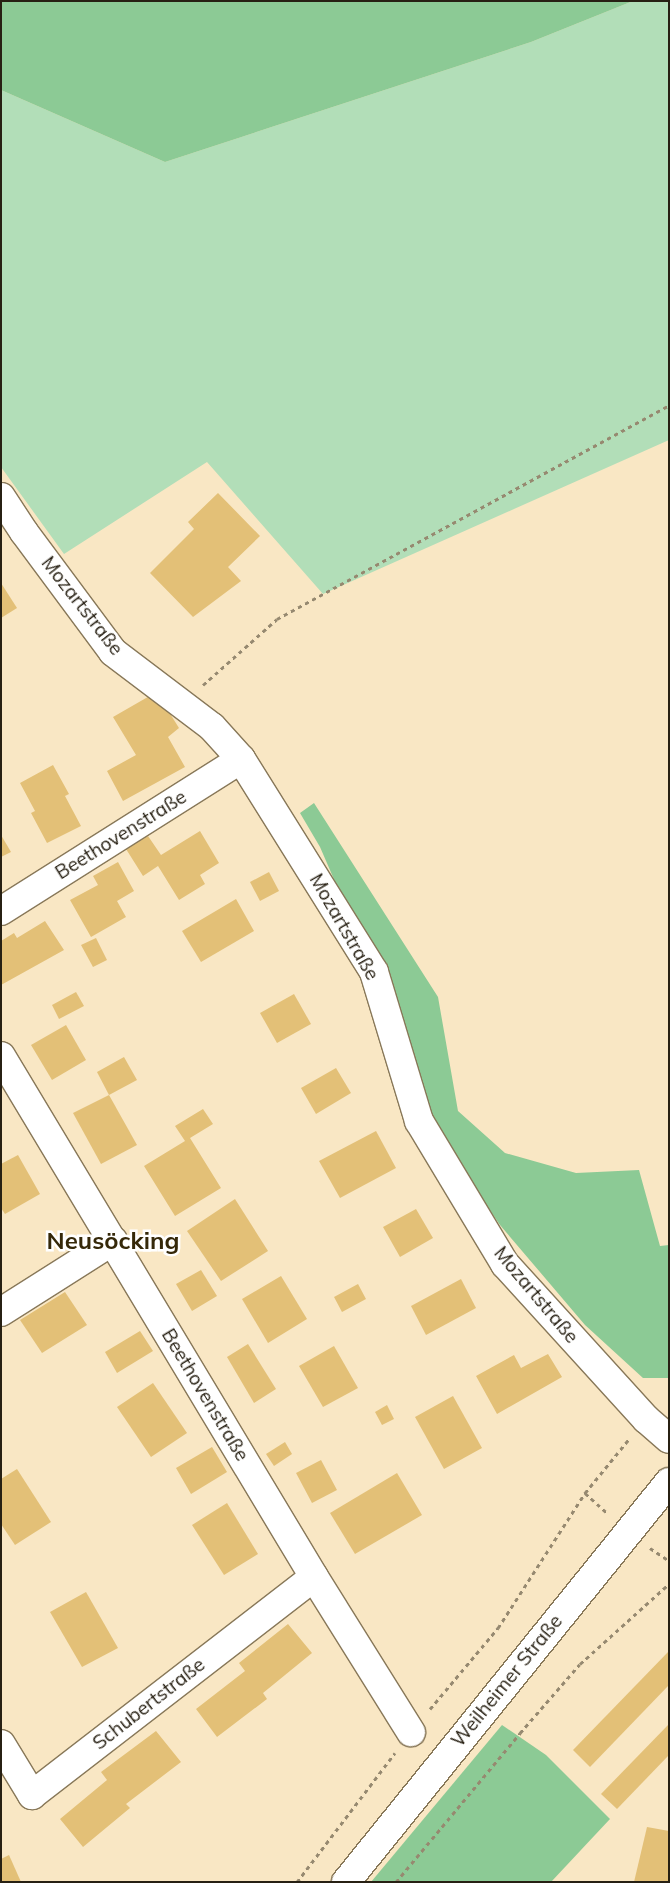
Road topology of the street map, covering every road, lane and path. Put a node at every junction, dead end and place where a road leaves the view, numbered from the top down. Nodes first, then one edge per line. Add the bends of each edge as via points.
1 (669, 404) edge
2 (1, 497) edge
3 (182, 704) junction
4 (241, 759) junction
5 (1, 911) edge
6 (1, 1056) edge
7 (113, 1241) junction
8 (1, 1312) edge
9 (646, 1419) junction
10 (669, 1439) edge
11 (669, 1482) edge
12 (585, 1493) junction
13 (607, 1513) dead end
14 (650, 1548) dead end
15 (669, 1561) edge
16 (314, 1577) junction
17 (669, 1584) edge
18 (410, 1732) junction
19 (1, 1744) edge
20 (297, 1882) edge
21 (346, 1882) edge
22 (396, 1882) edge

1 - 3 path via 277,619
2 - 3 street, Mozartstraße via 113,652
3 - 4 street, Mozartstraße via 212,727
4 - 5 street, Beethovenstraße
4 - 9 street, Mozartstraße via 374,972 419,1120 505,1264
6 - 7 street, Beethovenstraße
7 - 8 street
7 - 16 street, Beethovenstraße
9 - 10 street, Mozartstraße
9 - 12 path
11 - 21 street, Weilheimer Straße
12 - 13 path
12 - 18 path via 498,1628
14 - 15 path
16 - 18 street, Beethovenstraße
16 - 19 street, Schubertstraße via 32,1795
17 - 22 path via 580,1664
18 - 20 path

